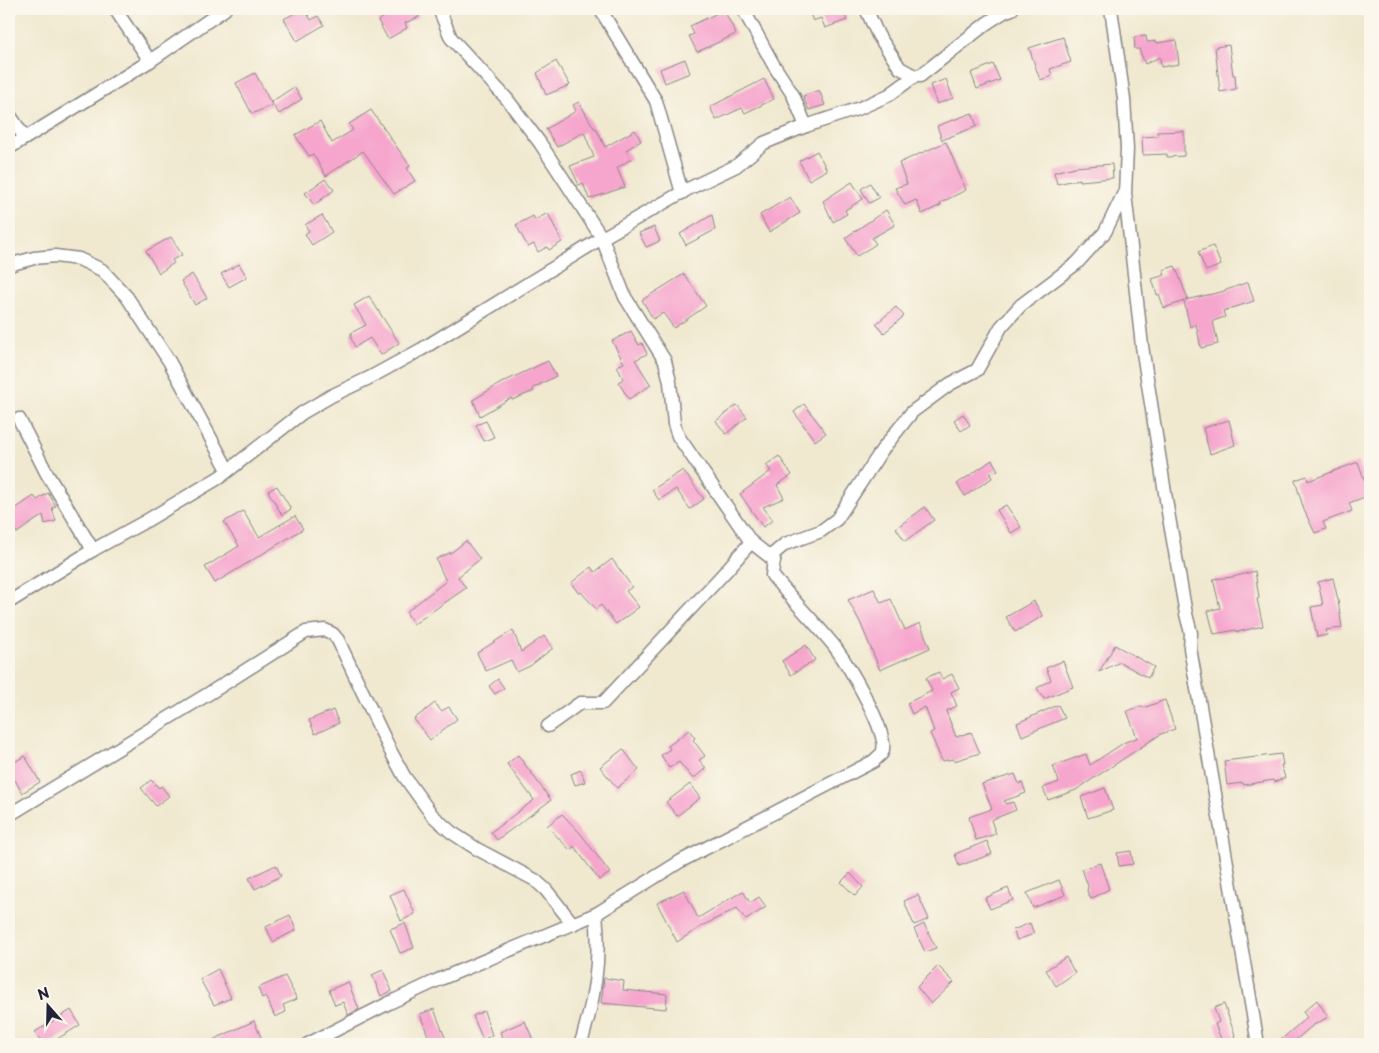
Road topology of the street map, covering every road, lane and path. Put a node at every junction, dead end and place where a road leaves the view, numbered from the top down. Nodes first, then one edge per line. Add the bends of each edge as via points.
1 (115, 9) edge
2 (225, 9) edge
3 (440, 9) edge
4 (600, 9) edge
5 (743, 9) edge
6 (866, 9) edge
7 (1012, 9) edge
8 (1111, 9) edge
9 (150, 62) junction
10 (915, 76) junction
11 (9, 114) edge
12 (806, 126) junction
13 (25, 138) junction
14 (9, 148) edge
15 (1125, 192) junction
16 (682, 193) junction
17 (602, 238) junction
18 (9, 264) edge
19 (19, 419) dead end
20 (228, 470) junction
21 (751, 542) junction
22 (93, 550) junction
23 (774, 560) junction
24 (9, 602) edge
25 (548, 726) dead end
26 (9, 815) edge
27 (596, 914) junction
28 (573, 924) junction
29 (308, 1044) edge
30 (580, 1044) edge
31 (1258, 1044) edge

1 - 9 street
2 - 9 street
3 - 17 street via 451,38 508,99
4 - 16 street via 656,102
5 - 12 street via 793,95
6 - 10 street via 878,35 900,68
7 - 10 street via 987,24 920,76
8 - 15 street via 1124,99
9 - 13 street
10 - 12 street via 889,95
11 - 13 street
12 - 16 street via 764,143 736,166
13 - 14 street
15 - 23 street via 1105,232 1077,263 1021,305 1001,327 977,370 950,384 912,412 882,450 837,519 822,530 786,544 770,556
15 - 31 street via 1142,346 1166,502 1191,633 1190,648
16 - 17 street
17 - 20 street via 422,349 302,413
17 - 21 street via 625,297 665,361 678,436
18 - 20 street via 54,256 79,259 102,270 127,297 169,360
19 - 22 street via 47,474
20 - 22 street
21 - 23 street
21 - 25 street via 603,703 580,703
22 - 24 street
23 - 27 street via 772,575 836,649 861,690 881,731 882,752 874,761 681,861
26 - 28 street via 306,632 325,630 338,640 390,750 432,815 458,836 535,880
27 - 28 street
27 - 30 street via 599,940 597,969 593,1000
28 - 29 street via 438,980

